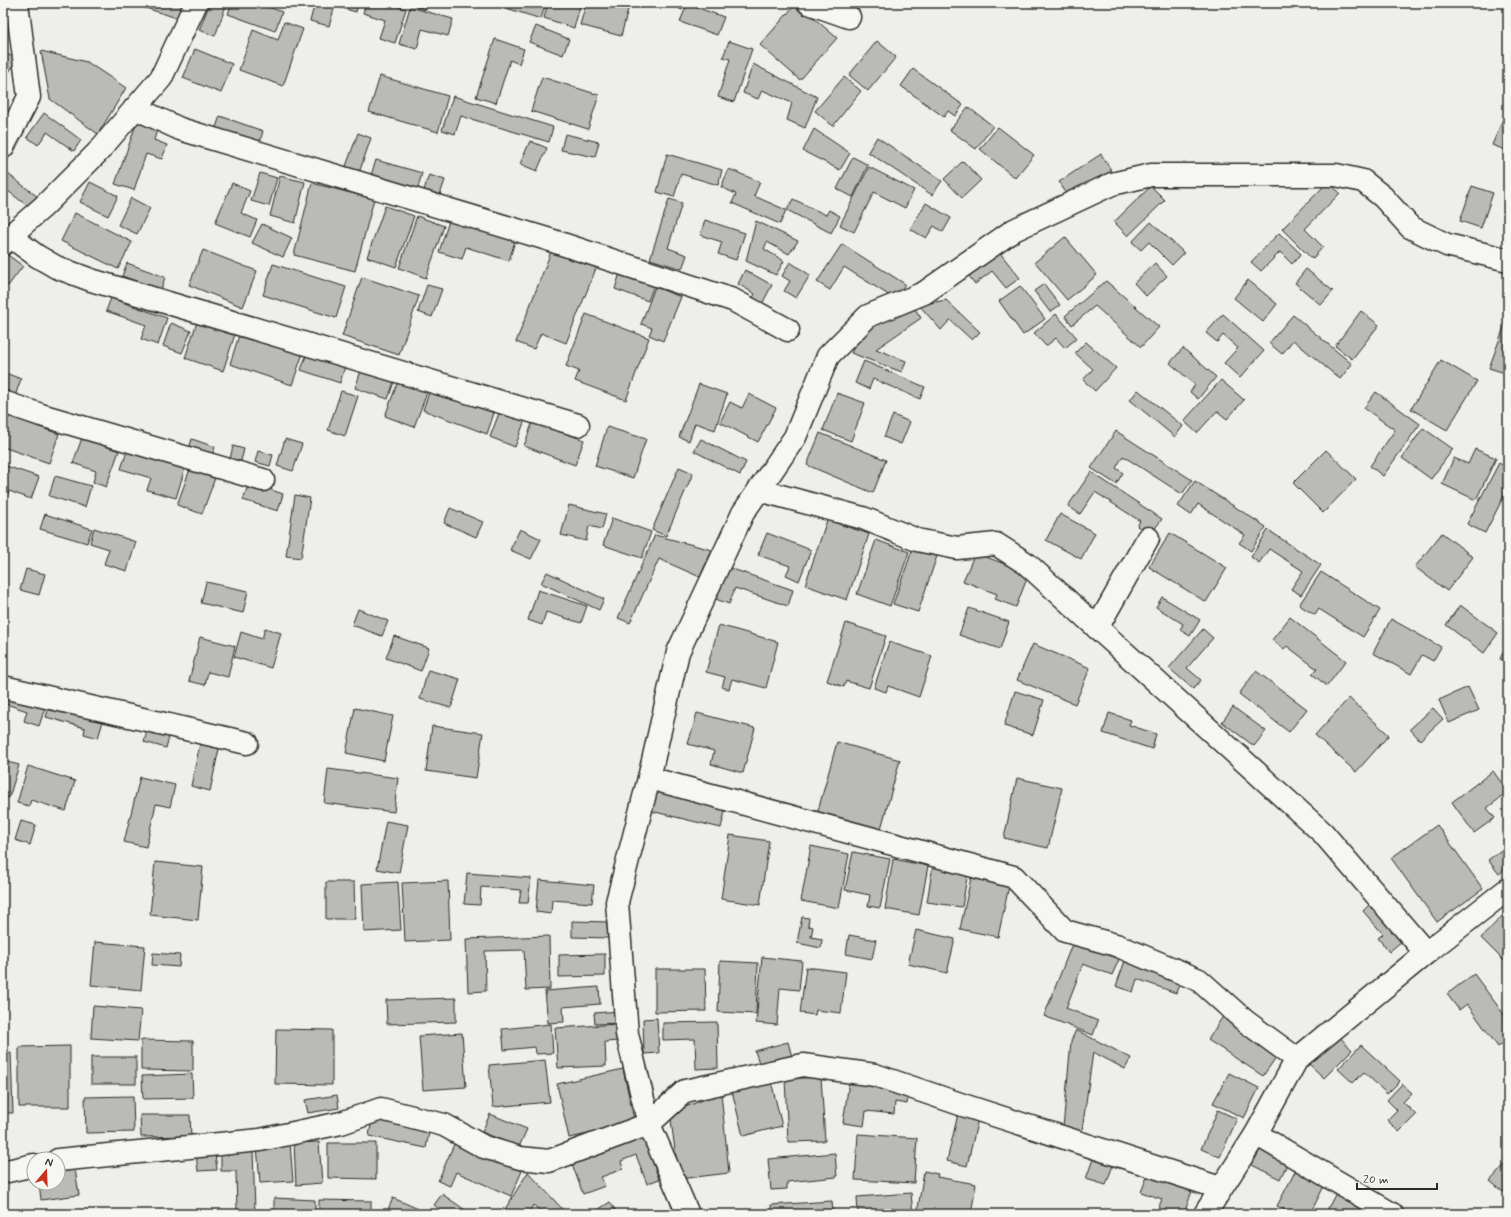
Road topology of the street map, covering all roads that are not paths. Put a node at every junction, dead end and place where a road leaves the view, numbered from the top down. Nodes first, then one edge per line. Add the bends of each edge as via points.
1 (17, 3) edge
2 (196, 3) edge
3 (809, 3) edge
4 (849, 17) dead end
5 (136, 108) junction
6 (3, 148) edge
7 (6, 240) edge
8 (1508, 260) edge
9 (788, 330) dead end
10 (3, 402) edge
11 (578, 425) dead end
12 (264, 480) dead end
13 (759, 490) junction
14 (1148, 538) dead end
15 (1097, 628) junction
16 (3, 687) edge
17 (247, 743) dead end
18 (649, 778) junction
19 (1508, 889) edge
20 (1426, 954) junction
21 (1297, 1059) junction
22 (649, 1124) junction
23 (1256, 1134) junction
24 (66, 1159) edge
25 (26, 1167) edge
26 (3, 1172) edge
27 (1220, 1188) junction
28 (688, 1214) edge
29 (1205, 1214) edge
30 (1392, 1214) edge

1 - 6 street via 29,97
2 - 5 street via 161,78
3 - 4 street
5 - 7 street via 97,153
5 - 9 street via 180,129 547,239 733,300
7 - 11 street via 56,267 91,280
8 - 13 street via 1446,246 1410,227 1383,197 1363,181 1336,175 1151,175 1112,184 1014,230 924,293 868,316 828,356 795,437
10 - 12 street
13 - 15 street via 863,518 917,540 957,548 996,544 1027,564
13 - 18 street via 743,513 678,652
14 - 15 street
15 - 20 street via 1323,833
16 - 17 street
18 - 21 street via 1014,877 1065,931 1116,945 1199,980 1245,1021
18 - 22 street via 617,902 627,1034
19 - 20 street
20 - 21 street
21 - 23 street
22 - 24 street via 549,1161 520,1158 484,1147 444,1125 381,1109 341,1123 260,1140
22 - 27 street via 686,1091 803,1065 875,1075
22 - 28 street
23 - 27 street
23 - 30 street
25 - 26 street
27 - 29 street

